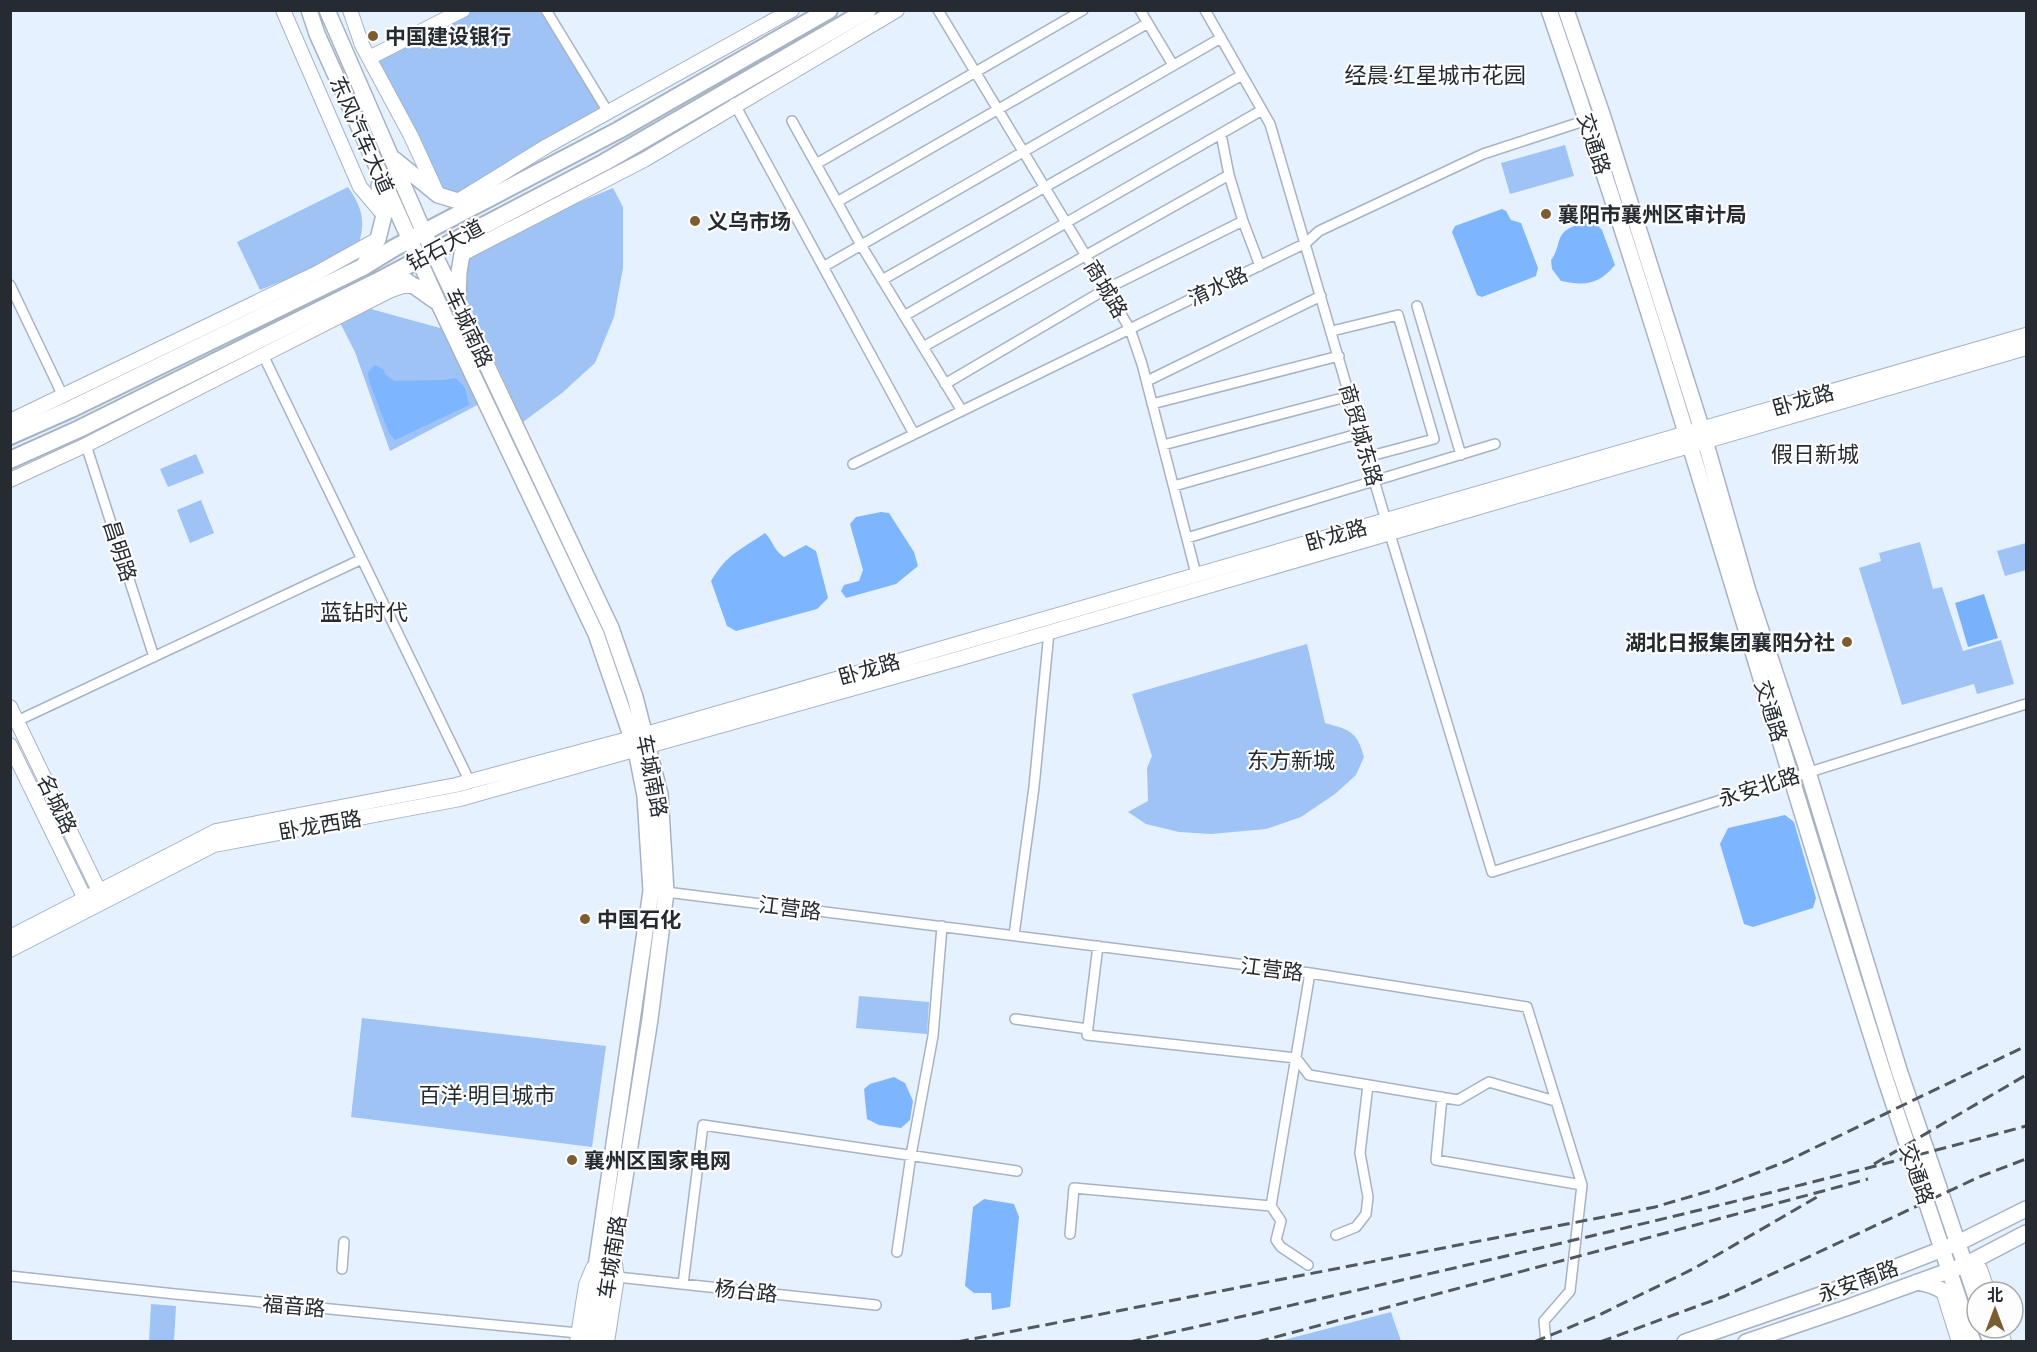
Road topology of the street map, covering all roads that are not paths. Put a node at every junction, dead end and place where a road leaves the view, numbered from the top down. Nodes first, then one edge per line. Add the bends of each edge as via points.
1 (283, 10) edge
2 (309, 10) edge
3 (327, 10) edge
4 (350, 10) edge
5 (463, 10) edge
6 (546, 10) edge
7 (793, 10) edge
8 (829, 10) edge
9 (868, 10) edge
10 (897, 10) edge
11 (938, 10) edge
12 (1083, 10) edge
13 (1140, 10) edge
14 (1205, 10) edge
15 (1549, 10) edge
16 (1566, 10) edge
17 (1148, 23) junction
18 (802, 26) junction
19 (1221, 38) junction
20 (369, 58) junction
21 (1173, 65) junction
22 (975, 71) junction
23 (681, 72) junction
24 (1242, 75) junction
25 (690, 90) junction
26 (729, 90) junction
27 (735, 106) junction
28 (998, 110) junction
29 (1262, 110) junction
30 (608, 112) junction
31 (1587, 120) junction
32 (792, 121) dead end
33 (619, 130) junction
34 (1221, 134) junction
35 (1023, 152) junction
36 (390, 155) junction
37 (605, 162) junction
38 (816, 164) junction
39 (376, 166) junction
40 (634, 166) junction
41 (1229, 175) junction
42 (1045, 187) junction
43 (438, 195) junction
44 (491, 198) junction
45 (458, 201) junction
46 (837, 202) junction
47 (384, 215) junction
48 (1243, 221) junction
49 (1066, 223) junction
50 (483, 225) junction
51 (417, 236) junction
52 (378, 239) junction
53 (1306, 243) junction
54 (861, 245) junction
55 (434, 250) junction
56 (462, 254) junction
57 (1086, 255) junction
58 (418, 259) junction
59 (1260, 266) junction
60 (363, 267) junction
61 (823, 267) junction
62 (882, 280) junction
63 (376, 282) junction
64 (10, 285) edge
65 (416, 286) junction
66 (1106, 289) junction
67 (1321, 296) junction
68 (438, 302) junction
69 (458, 305) junction
70 (1417, 306) dead end
71 (904, 316) junction
72 (252, 321) junction
73 (1130, 329) junction
74 (1332, 331) junction
75 (2026, 335) edge
76 (186, 337) junction
77 (923, 346) junction
78 (2026, 348) edge
79 (263, 355) junction
80 (1339, 356) junction
81 (1147, 381) junction
82 (945, 384) junction
83 (1350, 396) junction
84 (67, 403) junction
85 (1152, 404) junction
86 (962, 411) junction
87 (10, 421) edge
88 (79, 429) junction
89 (1361, 433) junction
90 (914, 434) junction
91 (10, 436) edge
92 (1704, 436) junction
93 (1688, 440) junction
94 (1495, 444) dead end
95 (86, 445) junction
96 (1163, 445) junction
97 (1461, 454) junction
98 (1367, 457) junction
99 (10, 460) edge
100 (853, 464) dead end
101 (10, 480) edge
102 (1375, 481) junction
103 (1174, 486) junction
104 (1388, 527) junction
105 (1187, 538) junction
106 (362, 559) junction
107 (1196, 574) junction
108 (1049, 632) junction
109 (154, 657) junction
110 (2026, 704) edge
111 (10, 707) edge
112 (17, 721) junction
113 (640, 743) junction
114 (10, 745) edge
115 (1808, 772) junction
116 (1792, 777) junction
117 (470, 782) junction
118 (1492, 872) joint
119 (666, 892) junction
120 (102, 897) junction
121 (87, 904) junction
122 (942, 926) junction
123 (1014, 935) junction
124 (10, 937) edge
125 (1098, 946) junction
126 (10, 950) edge
127 (1310, 974) junction
128 (1015, 1019) dead end
129 (1088, 1029) junction
130 (1296, 1058) junction
131 (1368, 1085) junction
132 (1442, 1097) junction
133 (1556, 1101) junction
134 (911, 1155) junction
135 (1017, 1171) dead end
136 (1582, 1185) junction
137 (1271, 1206) junction
138 (1947, 1209) junction
139 (2026, 1209) edge
140 (1932, 1217) junction
141 (1985, 1230) junction
142 (2026, 1233) edge
143 (1070, 1234) dead end
144 (1336, 1235) dead end
145 (344, 1242) dead end
146 (1958, 1243) junction
147 (1942, 1248) junction
148 (612, 1251) junction
149 (897, 1252) dead end
150 (1911, 1261) junction
151 (1308, 1265) dead end
152 (1973, 1267) junction
153 (342, 1269) dead end
154 (1950, 1270) junction
155 (10, 1276) edge
156 (617, 1277) junction
157 (1975, 1280) edge
158 (1977, 1280) edge
159 (1981, 1280) edge
160 (1917, 1282) junction
161 (683, 1284) junction
162 (1942, 1291) junction
163 (876, 1305) dead end
164 (1964, 1313) junction
165 (580, 1339) edge
166 (599, 1341) edge
167 (607, 1341) edge
168 (1546, 1341) edge
169 (1685, 1341) edge
170 (1746, 1341) edge
171 (1959, 1341) edge
172 (1973, 1341) edge

1 - 47 main road via 360,187
2 - 39 main road, 东风汽车大道
3 - 36 main road, 东风汽车大道
4 - 20 main road
5 - 20 main road
6 - 30 street
7 - 18 main road
7 - 23 main road
8 - 18 highway, 钻石大道
9 - 26 highway, 钻石大道
10 - 27 main road
11 - 22 street, 商城路
12 - 22 street
13 - 17 street
14 - 19 street, 商贸城东路
15 - 31 main road, 交通路
16 - 92 main road, 交通路
17 - 21 street
17 - 28 street
18 - 25 highway, 钻石大道
19 - 21 street
19 - 24 street, 商贸城东路
20 - 43 main road
21 - 35 street
22 - 28 street, 商城路
22 - 38 street
23 - 25 main road
23 - 30 main road
24 - 29 street, 商贸城东路
24 - 42 street
25 - 33 highway, 钻石大道
26 - 27 street
26 - 37 highway, 钻石大道
27 - 40 main road
27 - 61 street
28 - 35 street, 商城路
28 - 46 street
29 - 34 street
29 - 53 street, 商贸城东路 via 1270,124
30 - 33 main road
30 - 45 main road
31 - 53 street, 淯水路 via 1482,154 1318,231
31 - 93 main road, 交通路
32 - 38 street
33 - 44 highway, 钻石大道
34 - 41 street
34 - 49 street
35 - 42 street, 商城路
35 - 54 street
36 - 43 main road
36 - 51 main road, 东风汽车大道
37 - 40 main road
37 - 50 highway, 钻石大道
38 - 46 street
39 - 47 main road
39 - 51 main road, 东风汽车大道
40 - 56 main road
41 - 48 street
41 - 57 street
42 - 49 street, 商城路
42 - 62 street
43 - 45 main road
44 - 45 main road
44 - 51 highway, 钻石大道
46 - 54 street
47 - 52 main road
48 - 59 street
48 - 66 street
49 - 57 street, 商城路
49 - 71 street
50 - 55 highway, 钻石大道
50 - 56 main road
51 - 55 main road, 东风汽车大道
51 - 58 main road, 东风汽车大道
51 - 60 highway, 钻石大道
52 - 60 main road
52 - 76 main road
53 - 59 street, 淯水路
53 - 67 street, 商贸城东路
54 - 61 street
54 - 62 street
55 - 58 highway, 钻石大道
55 - 69 main road, 车城南路
56 - 69 main road
57 - 66 street, 商城路
57 - 77 street
58 - 63 highway, 钻石大道
58 - 68 main road, 车城南路
59 - 73 street, 淯水路
60 - 72 highway, 钻石大道
61 - 90 street
62 - 71 street
63 - 65 main road via 404,279
63 - 88 highway, 钻石大道
64 - 84 street
65 - 68 main road
65 - 79 main road via 389,291
66 - 73 street, 商城路
66 - 82 street
67 - 74 street, 商贸城东路
67 - 81 street
68 - 113 main road, 车城南路 via 596,634
69 - 113 main road, 车城南路 via 611,628
70 - 97 street
71 - 77 street
72 - 76 main road
72 - 84 highway, 钻石大道
73 - 81 street, 商城路
73 - 86 street, 淯水路
74 - 80 street, 商贸城东路
74 - 98 street via 1398,315 1434,439
75 - 92 main road, 卧龙路
76 - 84 main road
77 - 82 street
78 - 92 main road, 卧龙路
79 - 95 main road
79 - 106 street
80 - 83 street, 商贸城东路
80 - 85 street
81 - 85 street, 商城路
82 - 86 street
83 - 89 street, 商贸城东路
83 - 96 street
84 - 87 main road
84 - 91 highway, 钻石大道
85 - 96 street, 商城路
86 - 90 street, 淯水路
88 - 95 main road
88 - 99 highway, 钻石大道
89 - 98 street, 商贸城东路
89 - 103 street
90 - 100 street, 淯水路
92 - 93 main road, 卧龙路
92 - 115 main road, 交通路 via 1748,591
93 - 104 main road, 卧龙路
93 - 116 main road, 交通路
94 - 97 street
95 - 101 main road
95 - 109 street, 昌明路
96 - 103 street, 商城路
97 - 102 street
98 - 102 street, 商贸城东路
102 - 104 street, 商贸城东路
102 - 105 street
103 - 105 street, 商城路
104 - 107 main road, 卧龙路
104 - 108 main road, 卧龙路
104 - 118 street, 商贸城东路
105 - 107 street, 商城路
106 - 109 street
106 - 117 street
107 - 113 main road, 卧龙路
108 - 113 main road, 卧龙路
108 - 123 street
109 - 112 street
110 - 115 street, 永安北路
111 - 112 main road, 名城路
112 - 120 main road, 名城路
113 - 117 main road, 卧龙西路
113 - 119 main road, 车城南路 via 660,795
113 - 120 main road, 卧龙西路 via 460,799 214,845
113 - 165 main road, 车城南路 via 651,891 597,1258
114 - 121 main road, 名城路
115 - 116 street, 永安北路
115 - 138 main road, 交通路 via 1899,1070
116 - 118 street, 永安北路
116 - 140 main road, 交通路
117 - 120 main road, 卧龙西路 via 216,831
119 - 122 street, 江营路
119 - 148 main road, 车城南路 via 650,1019
120 - 121 main road, 卧龙西路
121 - 124 main road, 卧龙西路
121 - 126 main road, 卧龙西路
122 - 123 street, 江营路
122 - 134 street via 933,1036
123 - 125 street, 江营路
125 - 127 street, 江营路
125 - 129 street
127 - 130 street
127 - 133 street, 江营路 via 1527,1007
128 - 129 street
129 - 130 street via 1087,1035
130 - 131 street via 1309,1075
130 - 137 street
131 - 132 street
131 - 144 street via 1359,1153 1368,1197 1366,1214 1356,1227
132 - 133 street via 1458,1100 1489,1082
132 - 136 street via 1436,1160
133 - 136 street, 江营路
134 - 135 street
134 - 149 street
134 - 161 street via 703,1125
136 - 168 street, 江营路 via 1570,1292 1544,1321
137 - 143 street via 1074,1188
137 - 151 street via 1281,1221 1276,1240
138 - 141 main road via 1961,1226
138 - 146 main road, 交通路
139 - 141 main road, 永安南路
140 - 147 main road, 交通路
140 - 150 main road via 1927,1242
141 - 146 main road, 永安南路
142 - 152 main road, 永安南路
145 - 153 street
146 - 147 main road, 永安南路
146 - 152 main road, 交通路
147 - 150 main road, 永安南路
147 - 154 main road, 交通路
148 - 156 main road
148 - 166 main road, 车城南路
150 - 169 main road, 永安南路
152 - 154 main road, 永安南路
152 - 157 main road, 交通路
152 - 158 main road
152 - 159 main road
154 - 160 main road, 永安南路
154 - 164 main road, 交通路
155 - 165 street, 福音路
156 - 161 street, 杨台路
156 - 167 main road
160 - 162 main road
160 - 170 main road, 永安南路
161 - 163 street, 杨台路
162 - 164 main road
162 - 171 main road
164 - 172 main road, 交通路

